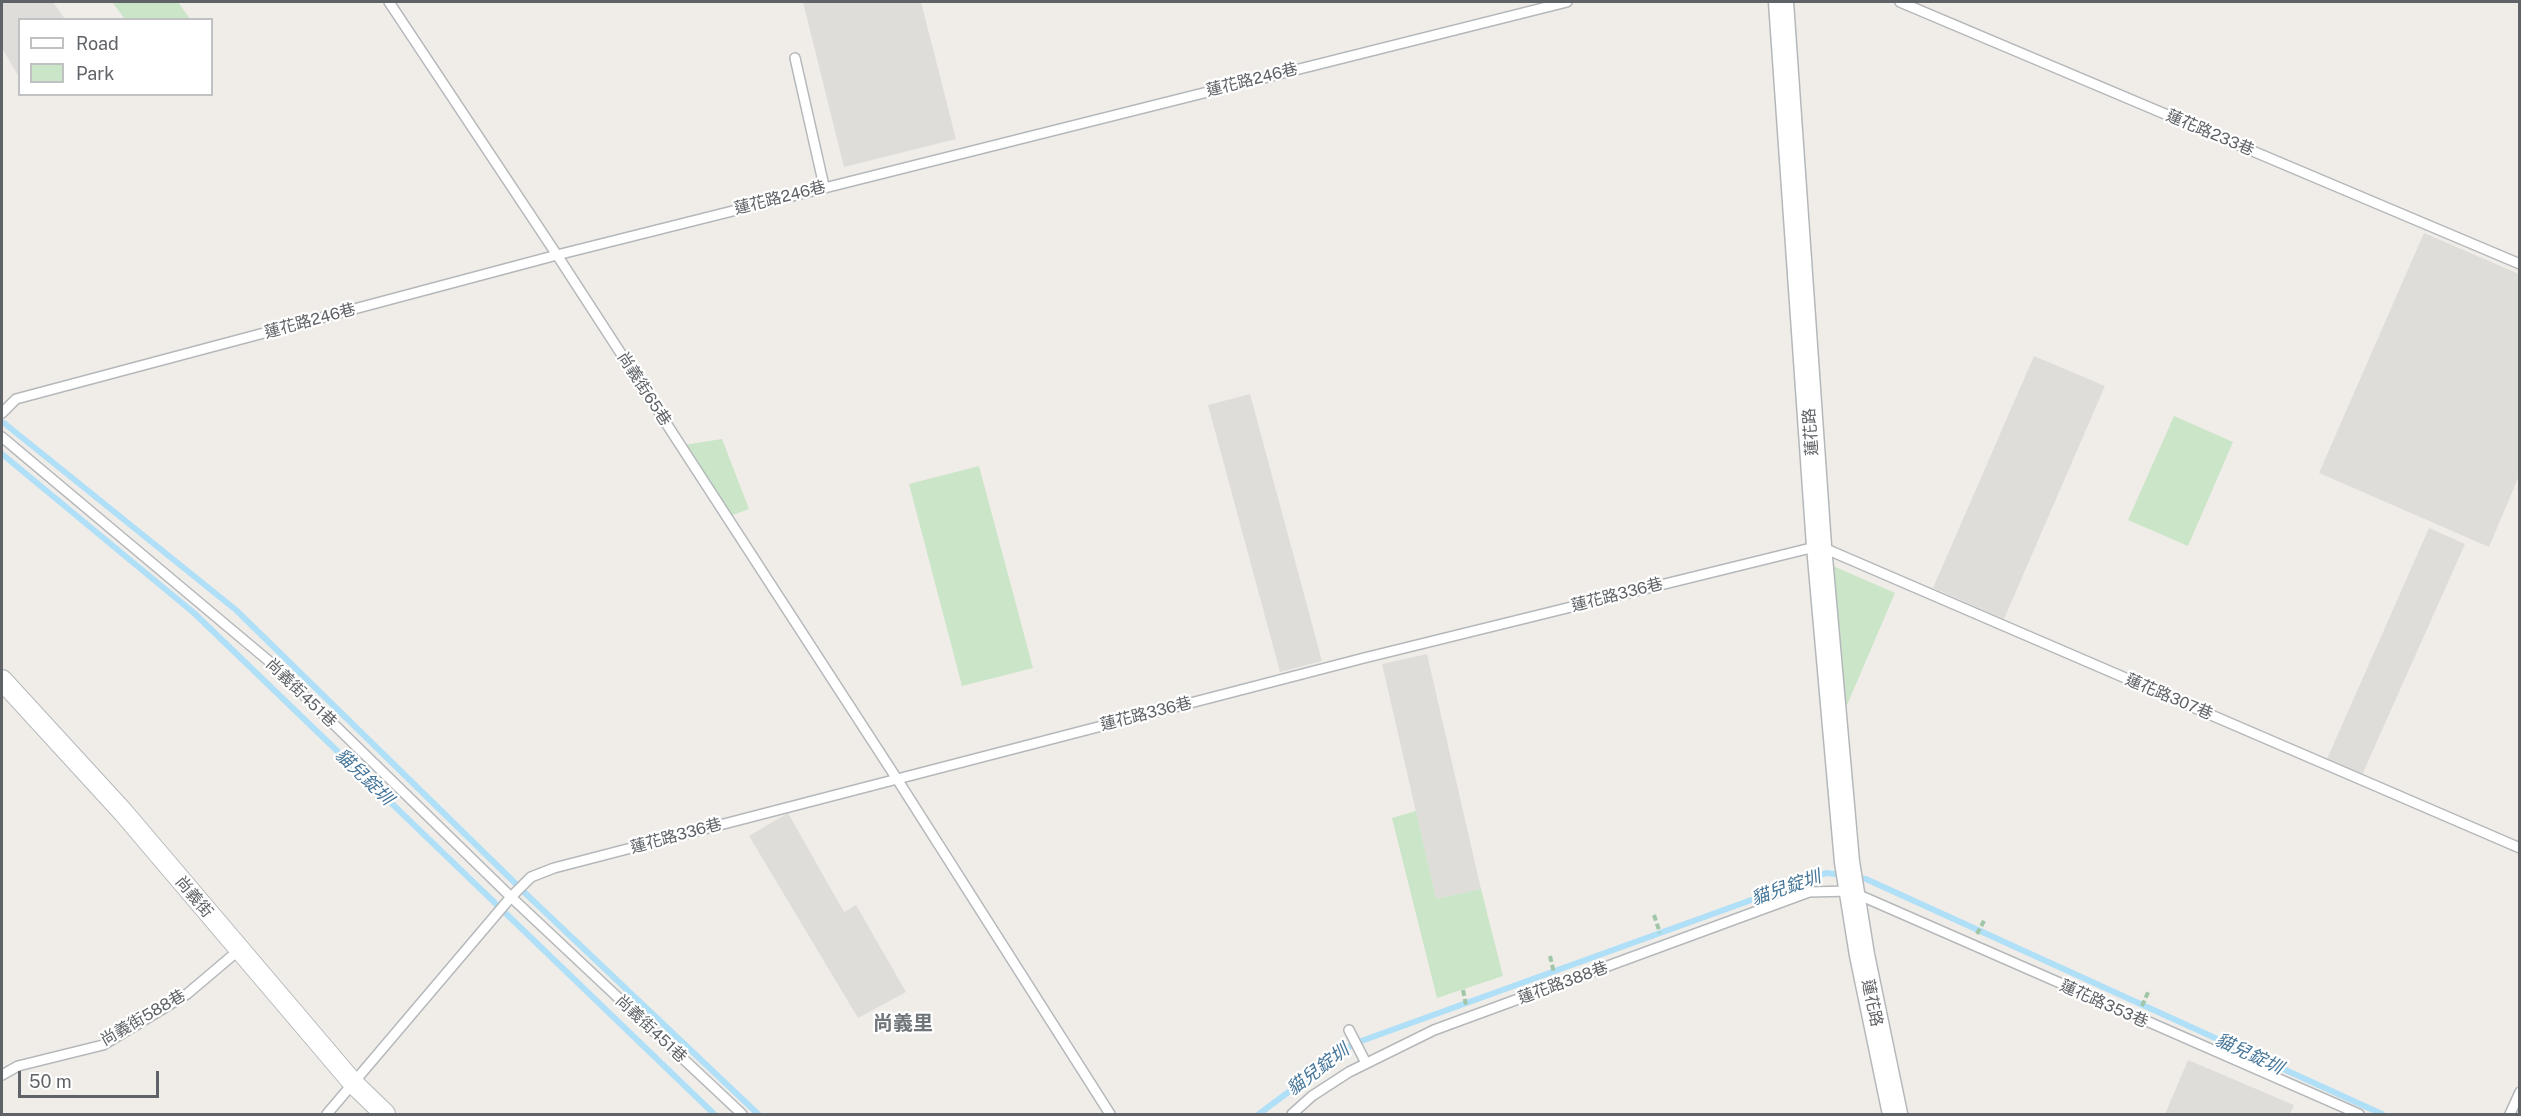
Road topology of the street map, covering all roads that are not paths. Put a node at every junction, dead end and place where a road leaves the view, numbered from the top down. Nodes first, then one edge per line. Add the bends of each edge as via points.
1 (388, 2) edge
2 (1567, 2) edge
3 (1780, 2) edge
4 (1900, 2) edge
5 (795, 58) dead end
6 (824, 186) junction
7 (557, 255) junction
8 (2520, 264) edge
9 (2, 413) edge
10 (2, 437) edge
11 (1819, 546) junction
12 (2, 680) edge
13 (897, 778) junction
14 (2520, 848) edge
15 (1850, 891) junction
16 (511, 897) junction
17 (239, 950) junction
18 (1349, 1030) dead end
19 (1366, 1063) junction
20 (2, 1075) edge
21 (354, 1084) junction
22 (2520, 1092) edge
23 (327, 1114) edge
24 (385, 1114) edge
25 (742, 1114) edge
26 (1110, 1114) edge
27 (1292, 1114) edge
28 (1894, 1114) edge
29 (2359, 1114) edge
30 (2510, 1114) edge

1 - 7 lane, 尚義街65巷
2 - 6 lane, 蓮花路246巷
3 - 11 street, 蓮花路
4 - 8 lane, 蓮花路233巷
5 - 6 lane
6 - 7 lane, 蓮花路246巷
7 - 9 lane, 蓮花路246巷 via 16,399
7 - 13 lane, 尚義街65巷
10 - 16 lane, 尚義街451巷 via 270,662
11 - 13 lane, 蓮花路336巷
11 - 14 lane, 蓮花路307巷
11 - 15 street, 蓮花路
12 - 17 street, 尚義街 via 123,812
13 - 16 lane, 蓮花路336巷 via 554,868 531,877
13 - 26 lane, 尚義街65巷
15 - 19 lane, 蓮花路388巷 via 1809,892 1434,1030
15 - 28 street, 蓮花路
15 - 29 lane, 蓮花路353巷
16 - 21 lane, 蓮花路336巷
16 - 25 lane, 尚義街451巷
17 - 20 lane, 尚義街588巷 via 187,994 103,1045 18,1066
17 - 21 street, 尚義街
18 - 19 lane
19 - 27 lane, 蓮花路388巷 via 1312,1096
21 - 23 lane
21 - 24 street, 尚義街
22 - 30 lane

